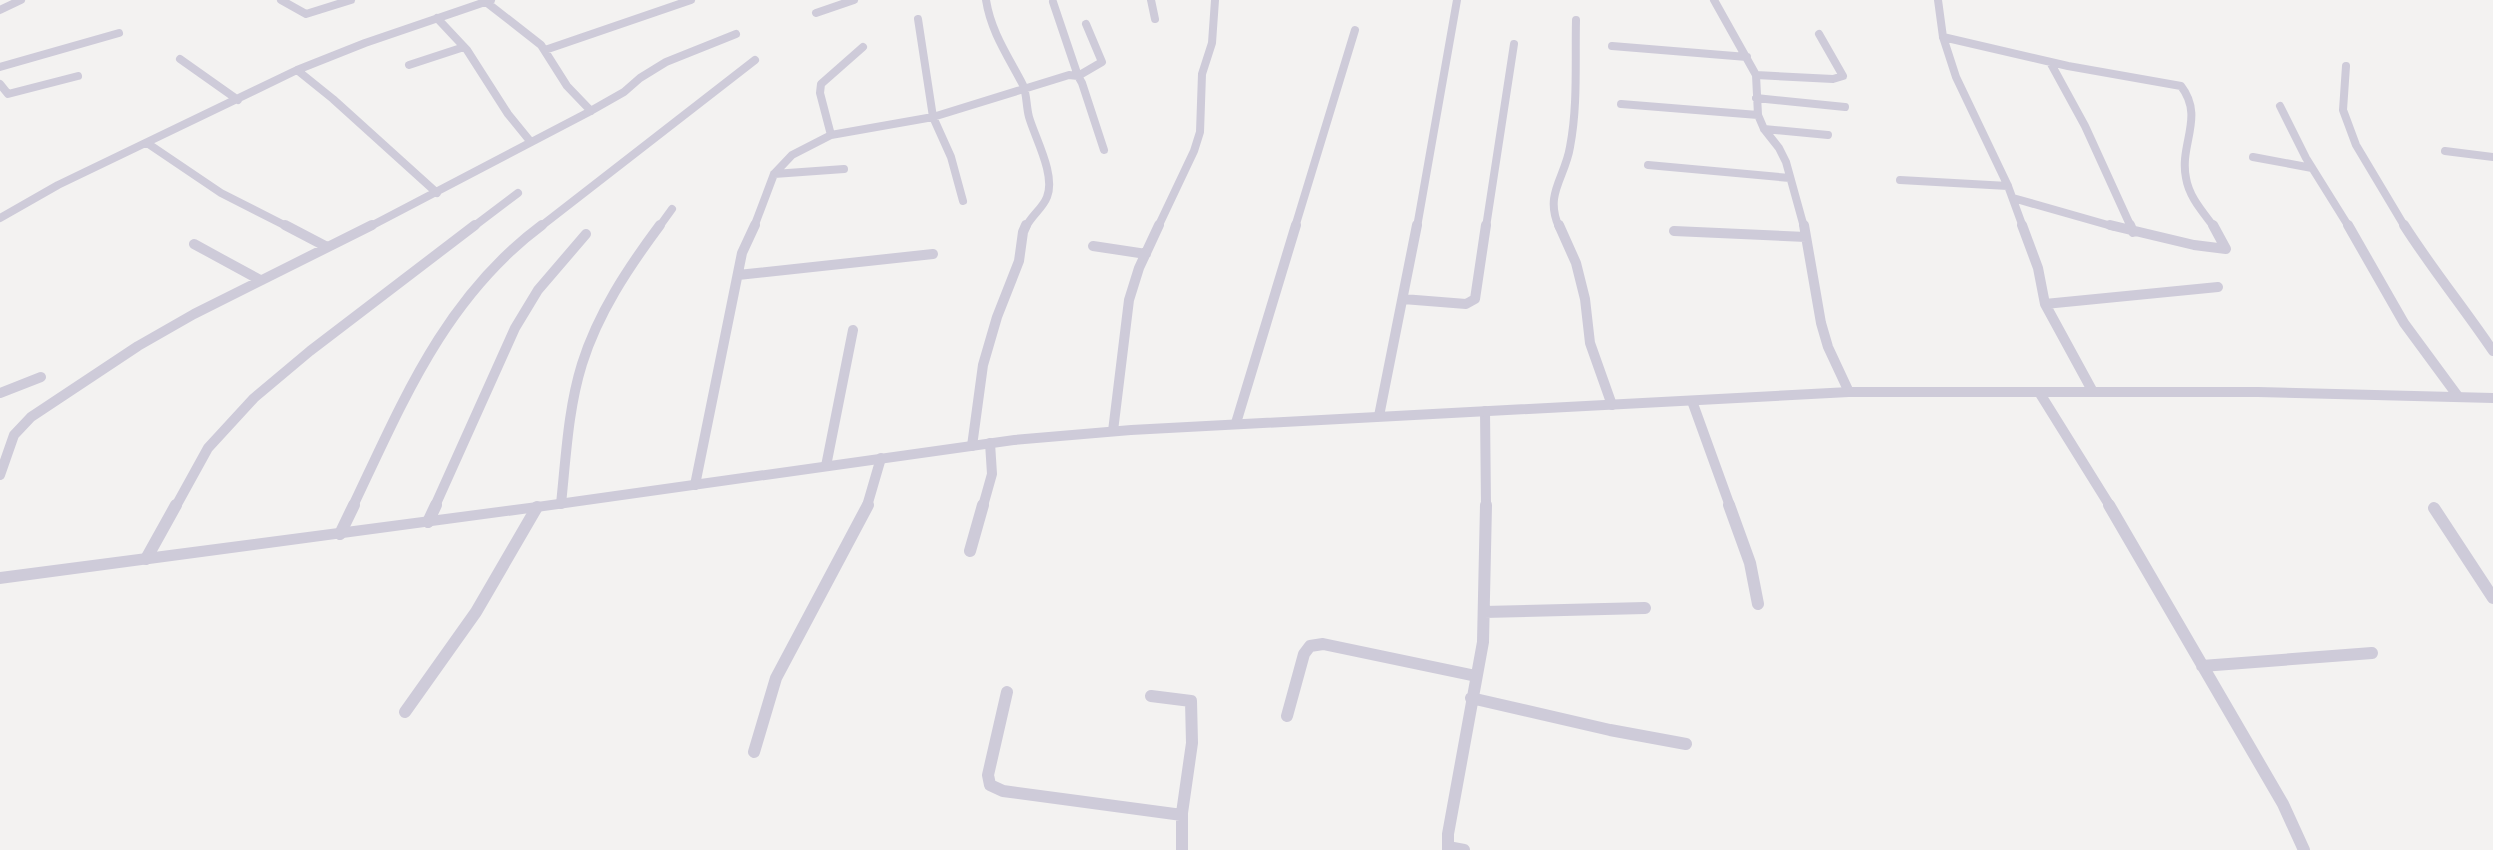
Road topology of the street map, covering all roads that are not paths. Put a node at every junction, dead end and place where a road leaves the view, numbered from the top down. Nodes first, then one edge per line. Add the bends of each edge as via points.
1 (21, 0) edge
2 (281, 0) edge
3 (351, 0) edge
4 (456, 0) edge
5 (691, 0) edge
6 (854, 0) edge
7 (986, 0) edge
8 (1151, 0) edge
9 (1215, 0) edge
10 (1457, 0) edge
11 (1714, 0) edge
12 (1938, 0) edge
13 (489, 1) edge
14 (1053, 2) dead end
15 (460, 9) junction
16 (0, 10) edge
17 (816, 13) dead end
18 (437, 18) junction
19 (918, 19) dead end
20 (1155, 19) dead end
21 (1576, 20) dead end
22 (1086, 24) dead end
23 (1355, 30) dead end
24 (119, 33) dead end
25 (736, 34) dead end
26 (1819, 34) dead end
27 (1943, 37) junction
28 (1514, 44) dead end
29 (1612, 46) dead end
30 (464, 47) junction
31 (863, 47) dead end
32 (545, 50) junction
33 (1747, 57) junction
34 (180, 59) dead end
35 (755, 60) dead end
36 (2050, 62) junction
37 (409, 65) dead end
38 (2346, 66) dead end
39 (0, 67) edge
40 (297, 70) junction
41 (1756, 75) junction
42 (78, 76) dead end
43 (1078, 76) junction
44 (0, 84) edge
45 (1024, 87) junction
46 (1756, 98) junction
47 (238, 100) junction
48 (1621, 104) dead end
49 (2280, 106) dead end
50 (1845, 107) dead end
51 (591, 111) junction
52 (1758, 115) junction
53 (933, 117) junction
54 (1764, 129) junction
55 (831, 135) junction
56 (1828, 135) dead end
57 (530, 141) junction
58 (147, 143) junction
59 (1104, 150) dead end
60 (2445, 152) dead end
61 (2253, 157) dead end
62 (2493, 157) edge
63 (1648, 165) dead end
64 (2312, 168) junction
65 (844, 169) dead end
66 (774, 174) junction
67 (1790, 178) junction
68 (1900, 180) dead end
69 (2008, 186) junction
70 (437, 193) junction
71 (518, 193) dead end
72 (2013, 198) junction
73 (963, 201) dead end
74 (672, 209) dead end
75 (0, 218) edge
76 (1674, 231) dead end
77 (2133, 232) junction
78 (586, 234) dead end
79 (1806, 237) junction
80 (194, 244) dead end
81 (1093, 246) dead end
82 (327, 247) junction
83 (933, 254) dead end
84 (1146, 254) junction
85 (738, 275) junction
86 (260, 280) junction
87 (2218, 287) dead end
88 (1403, 299) junction
89 (2045, 304) junction
90 (853, 330) dead end
91 (2493, 351) edge
92 (41, 377) dead end
93 (1849, 392) junction
94 (2039, 392) junction
95 (2093, 392) junction
96 (0, 393) edge
97 (2457, 396) junction
98 (2493, 398) edge
99 (1692, 401) junction
100 (1612, 405) junction
101 (1485, 411) junction
102 (1378, 416) junction
103 (1236, 423) junction
104 (1113, 431) junction
105 (990, 443) junction
106 (972, 446) junction
107 (881, 458) junction
108 (826, 466) junction
109 (0, 475) edge
110 (694, 485) junction
111 (561, 504) junction
112 (537, 507) junction
113 (2434, 508) dead end
114 (428, 522) junction
115 (340, 534) junction
116 (970, 551) dead end
117 (146, 559) junction
118 (0, 578) edge
119 (2493, 598) edge
120 (1758, 604) dead end
121 (1645, 608) dead end
122 (1484, 612) junction
123 (2372, 653) dead end
124 (2202, 666) junction
125 (1476, 676) junction
126 (1007, 692) dead end
127 (1151, 696) dead end
128 (1471, 698) junction
129 (405, 712) dead end
130 (1287, 716) dead end
131 (1686, 744) dead end
132 (754, 752) dead end
133 (1182, 815) junction
134 (1448, 849) edge
135 (1182, 850) edge
136 (1464, 850) edge
137 (2304, 850) edge

1 - 16 street
2 - 3 street via 306,14
4 - 15 street
5 - 32 street
6 - 17 street
7 - 45 street via 989,18
8 - 20 street
9 - 84 street via 1212,43 1202,74 1200,132
10 - 88 street
11 - 33 street
12 - 27 street
13 - 15 street
13 - 32 street
14 - 43 street
15 - 18 street
18 - 30 street
18 - 40 street
19 - 53 street
21 - 100 street via 1570,148 1554,192 1553,213 1576,263 1590,343
22 - 43 street via 1102,62
23 - 103 street
24 - 39 street
25 - 51 street via 666,62
26 - 41 street via 1842,76
27 - 36 street
27 - 69 street via 1971,112
28 - 88 street via 1475,299 1466,304
29 - 33 street
30 - 37 street
30 - 57 street
31 - 55 street via 821,84
32 - 51 street via 567,86
33 - 41 street
34 - 47 street
35 - 115 street via 520,242 486,278 451,318 414,378
36 - 77 street via 2085,126
36 - 77 street via 2168,82 2188,93 2193,112 2184,163 2186,179 2226,249
38 - 91 street via 2343,110 2356,145 2427,260
40 - 47 street
40 - 70 street via 329,93
41 - 46 street
42 - 44 street via 8,94
43 - 45 street
43 - 59 street
45 - 53 street
45 - 106 street via 1029,116 1045,158 1049,190 1047,199 1023,232 1019,261 983,365
46 - 50 street
46 - 52 street
47 - 58 street
48 - 52 street
49 - 64 street
51 - 57 street
52 - 54 street
53 - 55 street
53 - 73 street via 951,157
54 - 56 street
54 - 67 street via 1779,148
55 - 66 street via 792,154
57 - 70 street
58 - 75 street via 58,185
58 - 82 street via 221,193
60 - 62 street
61 - 64 street
63 - 67 street
64 - 97 street via 2404,323
65 - 66 street
66 - 85 street via 742,253
67 - 79 street
68 - 69 street
69 - 72 street
70 - 82 street
71 - 117 street via 254,398 208,448
72 - 77 street
72 - 89 street via 2038,268
74 - 111 street via 631,264 587,346 571,413
76 - 79 street
78 - 114 street via 538,290 515,328
79 - 93 street via 1821,323
80 - 86 street
81 - 84 street
82 - 86 street
83 - 85 street
84 - 104 street via 1129,300
85 - 110 street
86 - 109 street via 138,346 31,417 14,435
87 - 89 street
88 - 102 street
89 - 95 street
90 - 108 street
92 - 96 street
93 - 94 street
93 - 99 street
94 - 95 street
94 - 124 street
95 - 97 street
97 - 98 street
99 - 100 street
99 - 120 street via 1750,563
100 - 101 street
101 - 102 street
101 - 122 street
102 - 103 street
103 - 104 street
104 - 105 street
105 - 106 street
105 - 116 street via 992,474
106 - 107 street
107 - 108 street
107 - 132 street via 871,499 776,678
108 - 110 street
110 - 111 street
111 - 112 street
112 - 114 street
112 - 129 street via 491,589
113 - 119 street
114 - 115 street
115 - 117 street
117 - 118 street
121 - 122 street
122 - 125 street
123 - 124 street
124 - 137 street via 2283,804
125 - 128 street
125 - 130 street via 1323,644 1310,646 1304,654
126 - 133 street via 988,775 990,785 1003,791
127 - 133 street via 1191,701 1192,737
128 - 131 street
128 - 134 street
133 - 135 street
134 - 136 street

